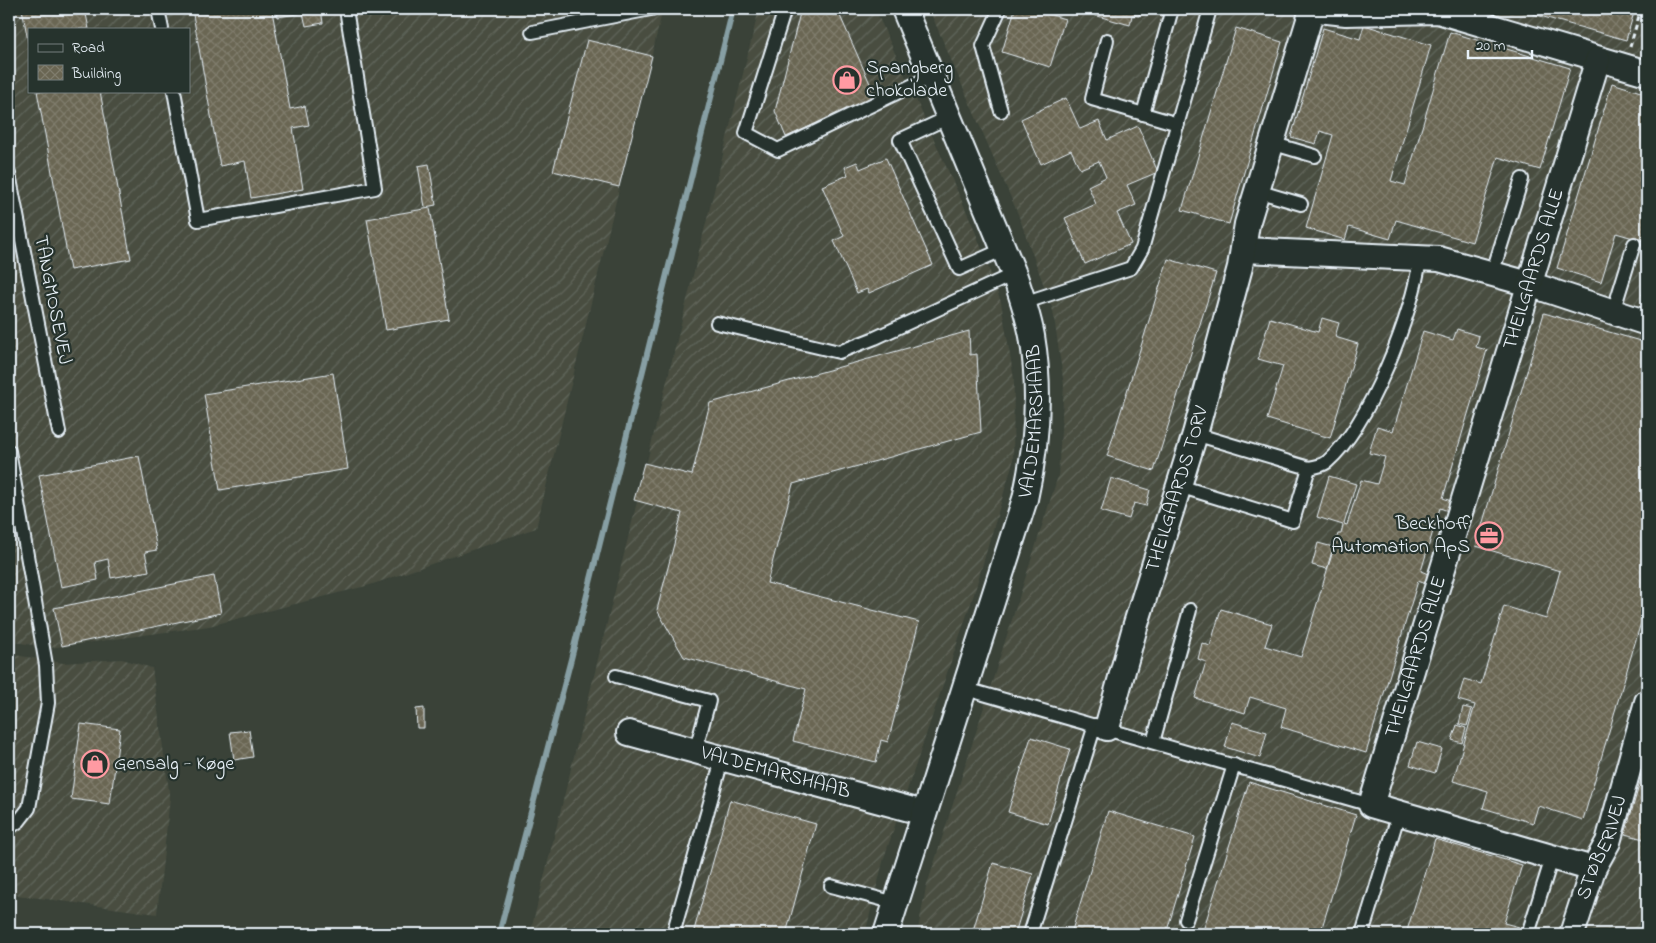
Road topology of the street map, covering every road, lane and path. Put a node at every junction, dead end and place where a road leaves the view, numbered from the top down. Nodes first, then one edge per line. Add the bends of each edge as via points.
1 (158, 9) edge
2 (346, 9) edge
3 (651, 9) edge
4 (785, 9) edge
5 (1000, 9) edge
6 (1172, 9) edge
7 (1210, 9) edge
8 (1310, 9) edge
9 (1641, 9) edge
10 (907, 10) edge
11 (1438, 10) edge
12 (162, 28) edge
13 (532, 32) dead end
14 (1107, 40) dead end
15 (1598, 59) junction
16 (1624, 66) junction
17 (1647, 72) edge
18 (932, 76) junction
19 (174, 92) edge
20 (1001, 111) dead end
21 (1143, 114) junction
22 (949, 117) junction
23 (1178, 124) junction
24 (1272, 143) junction
25 (1315, 156) dead end
26 (9, 174) edge
27 (1522, 179) dead end
28 (1256, 191) junction
29 (1302, 204) dead end
30 (1634, 244) dead end
31 (1004, 249) junction
32 (1244, 250) junction
33 (1420, 258) junction
34 (1014, 274) junction
35 (1492, 274) junction
36 (1528, 284) junction
37 (1024, 302) junction
38 (1613, 312) junction
39 (717, 323) dead end
40 (1647, 323) edge
41 (59, 432) dead end
42 (1195, 434) junction
43 (9, 451) edge
44 (1309, 468) junction
45 (1179, 486) junction
46 (1190, 610) dead end
47 (616, 676) dead end
48 (966, 689) junction
49 (1647, 702) edge
50 (1101, 727) junction
51 (628, 733) dead end
52 (1153, 742) junction
53 (695, 752) junction
54 (722, 760) junction
55 (1234, 764) junction
56 (1371, 805) junction
57 (924, 813) junction
58 (1399, 813) junction
59 (9, 828) edge
60 (1552, 858) junction
61 (1593, 869) junction
62 (831, 886) dead end
63 (896, 903) junction
64 (1186, 920) dead end
65 (673, 934) edge
66 (886, 934) edge
67 (1030, 934) edge
68 (1362, 934) edge
69 (1528, 934) edge
70 (1572, 934) edge

1 - 12 lane
2 - 19 lane via 375,188 198,220
3 - 13 lane
4 - 18 lane via 746,133 778,150
5 - 20 lane via 984,46
6 - 21 lane
7 - 23 lane
8 - 11 street via 1346,13
8 - 24 street, THEILGAARDS TORV
9 - 16 path
10 - 18 street, VALDEMARSHAAB
11 - 15 street
14 - 21 lane via 1092,99
15 - 16 street
15 - 36 street, THEILGAARDS ALLE
16 - 17 street
18 - 22 street, VALDEMARSHAAB
21 - 23 lane
22 - 31 street, VALDEMARSHAAB
22 - 31 lane via 900,140 960,270
23 - 37 lane via 1142,249 1131,268
24 - 25 lane
24 - 28 street, THEILGAARDS TORV
26 - 41 lane, TANGMOSEVEJ
27 - 35 lane
28 - 29 lane
28 - 32 street, THEILGAARDS TORV
30 - 38 lane
31 - 34 street, VALDEMARSHAAB
32 - 33 street
32 - 42 street, THEILGAARDS TORV
33 - 35 street via 1439,259
33 - 44 lane via 1416,287 1402,329 1371,400 1352,433 1326,463
34 - 37 street, VALDEMARSHAAB
34 - 39 lane via 839,352
35 - 36 street
36 - 38 street
36 - 56 street, THEILGAARDS ALLE
37 - 48 street, VALDEMARSHAAB via 1032,336 1036,386 1032,468
38 - 40 street
42 - 44 lane
42 - 45 street, THEILGAARDS TORV
43 - 59 lane via 46,665 48,703 29,808
44 - 45 lane via 1293,521
45 - 50 street, THEILGAARDS TORV
46 - 52 lane
47 - 53 lane via 709,701
48 - 50 lane
48 - 57 street, VALDEMARSHAAB
49 - 61 street, STØBERIVEJ via 1608,842
50 - 52 lane
50 - 67 lane
51 - 53 street, VALDEMARSHAAB
52 - 55 lane
53 - 54 street, VALDEMARSHAAB
54 - 57 street, VALDEMARSHAAB
54 - 65 lane
55 - 56 lane
55 - 64 lane
56 - 58 street
57 - 63 street, VALDEMARSHAAB
58 - 60 street
58 - 68 lane
60 - 61 street
60 - 69 lane
61 - 70 street, STØBERIVEJ
62 - 63 lane
63 - 66 street, VALDEMARSHAAB

